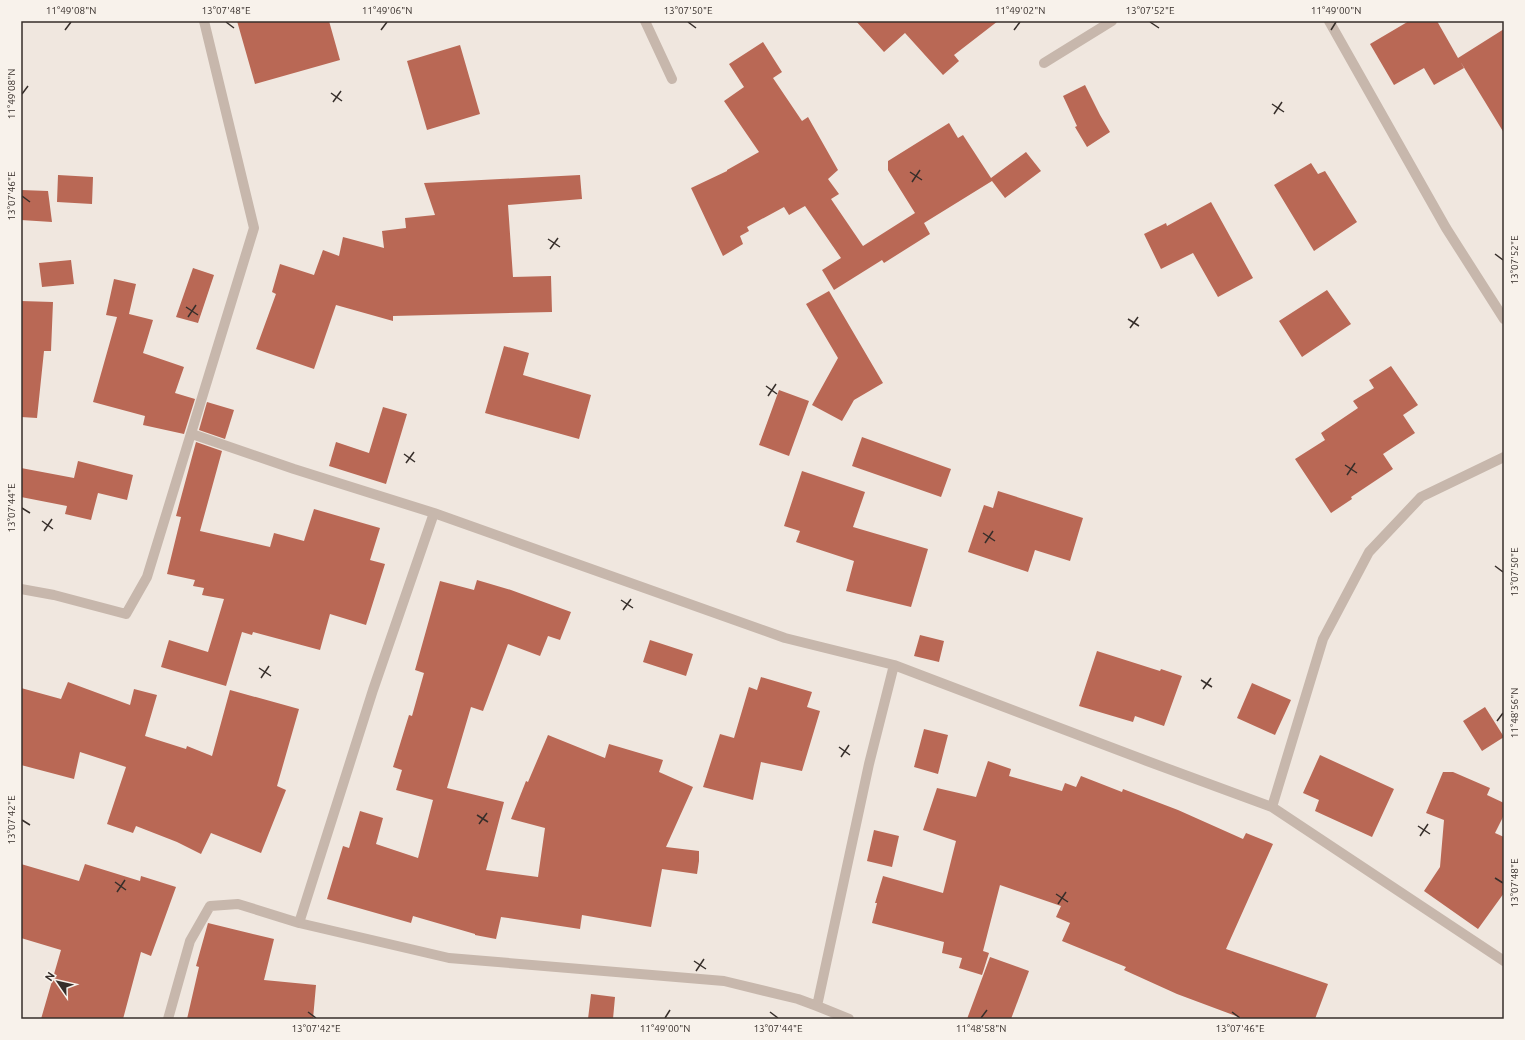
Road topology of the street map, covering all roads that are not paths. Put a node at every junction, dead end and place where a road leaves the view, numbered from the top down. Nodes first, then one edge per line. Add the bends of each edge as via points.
1 (204, 21) edge
2 (645, 21) edge
3 (1112, 21) edge
4 (1329, 21) edge
5 (1044, 63) dead end
6 (672, 79) dead end
7 (1504, 319) edge
8 (192, 434) junction
9 (1504, 457) edge
10 (434, 514) junction
11 (21, 589) edge
12 (894, 665) junction
13 (1272, 807) junction
14 (299, 923) junction
15 (1504, 961) edge
16 (817, 1006) junction
17 (168, 1019) edge
18 (849, 1019) edge

1 - 8 street via 254,228
2 - 6 street
3 - 5 street
4 - 7 street via 1446,228
8 - 10 street
8 - 11 street via 148,577 126,614
9 - 13 street via 1421,497 1369,552 1323,639
10 - 12 street via 785,638
10 - 14 street via 373,690
12 - 13 street
12 - 16 street via 869,764
13 - 15 street
14 - 16 street via 449,958 724,981
14 - 17 street via 238,904 210,906 190,941
16 - 18 street

